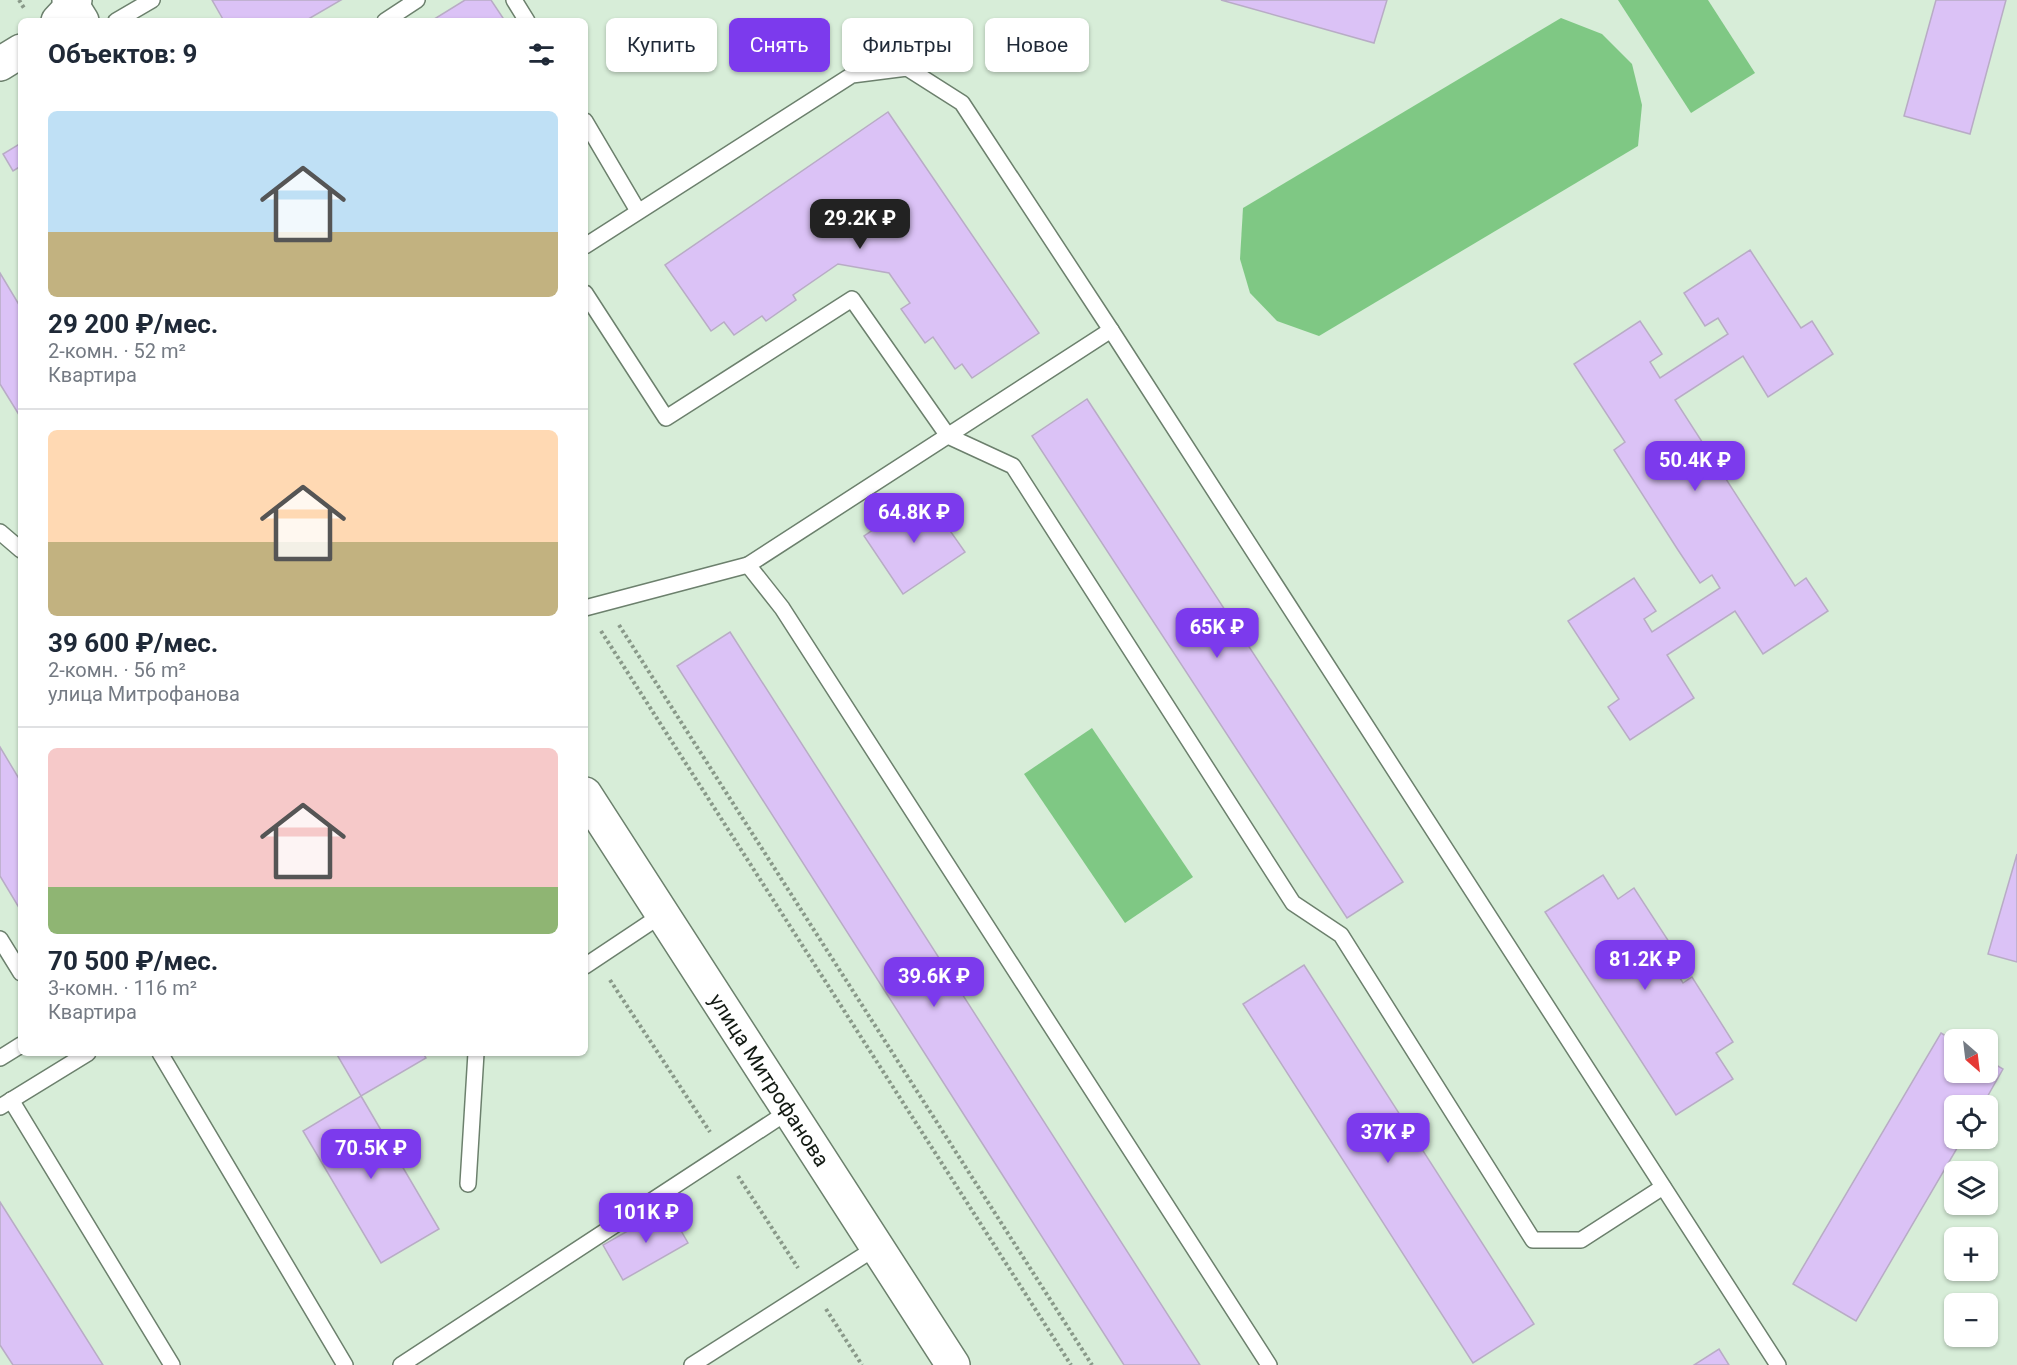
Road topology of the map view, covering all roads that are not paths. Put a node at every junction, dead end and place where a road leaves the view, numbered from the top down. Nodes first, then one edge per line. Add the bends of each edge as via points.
1 (152, 0) edge
2 (417, 0) edge
3 (514, 0) edge
4 (121, 18) edge
5 (390, 18) edge
6 (525, 18) edge
7 (18, 53) edge
8 (0, 64) edge
9 (588, 125) edge
10 (638, 211) junction
11 (588, 244) edge
12 (588, 298) edge
13 (1111, 330) junction
14 (948, 436) junction
15 (0, 532) edge
16 (18, 547) edge
17 (748, 565) junction
18 (588, 607) edge
19 (588, 799) edge
20 (663, 914) junction
21 (0, 939) edge
22 (588, 964) edge
23 (18, 968) edge
24 (18, 1047) edge
25 (83, 1056) edge
26 (162, 1056) edge
27 (476, 1056) edge
28 (0, 1058) edge
29 (6, 1104) edge
30 (789, 1111) junction
31 (468, 1184) dead end
32 (1662, 1188) junction
33 (877, 1247) junction
34 (172, 1365) edge
35 (345, 1365) edge
36 (401, 1365) edge
37 (692, 1365) edge
38 (953, 1365) edge
39 (1269, 1365) edge
40 (1778, 1365) edge

1 - 4 lane
2 - 5 lane
3 - 6 lane
7 - 8 main road
9 - 10 lane
10 - 11 lane
10 - 13 lane via 852,75 907,68 962,103
12 - 14 lane via 666,418 852,299
13 - 14 lane
13 - 32 lane
14 - 17 lane
14 - 32 lane via 1013,466 1293,903 1341,935 1533,1240 1581,1240
15 - 16 lane
17 - 18 lane
17 - 39 lane via 782,608
19 - 20 main road, улица Митрофанова
20 - 22 lane
20 - 30 main road, улица Митрофанова
21 - 23 lane
24 - 28 lane
25 - 29 lane
26 - 35 lane
27 - 31 lane
29 - 34 lane
30 - 33 main road, улица Митрофанова
30 - 36 lane
32 - 40 lane
33 - 37 lane
33 - 38 main road, улица Митрофанова

